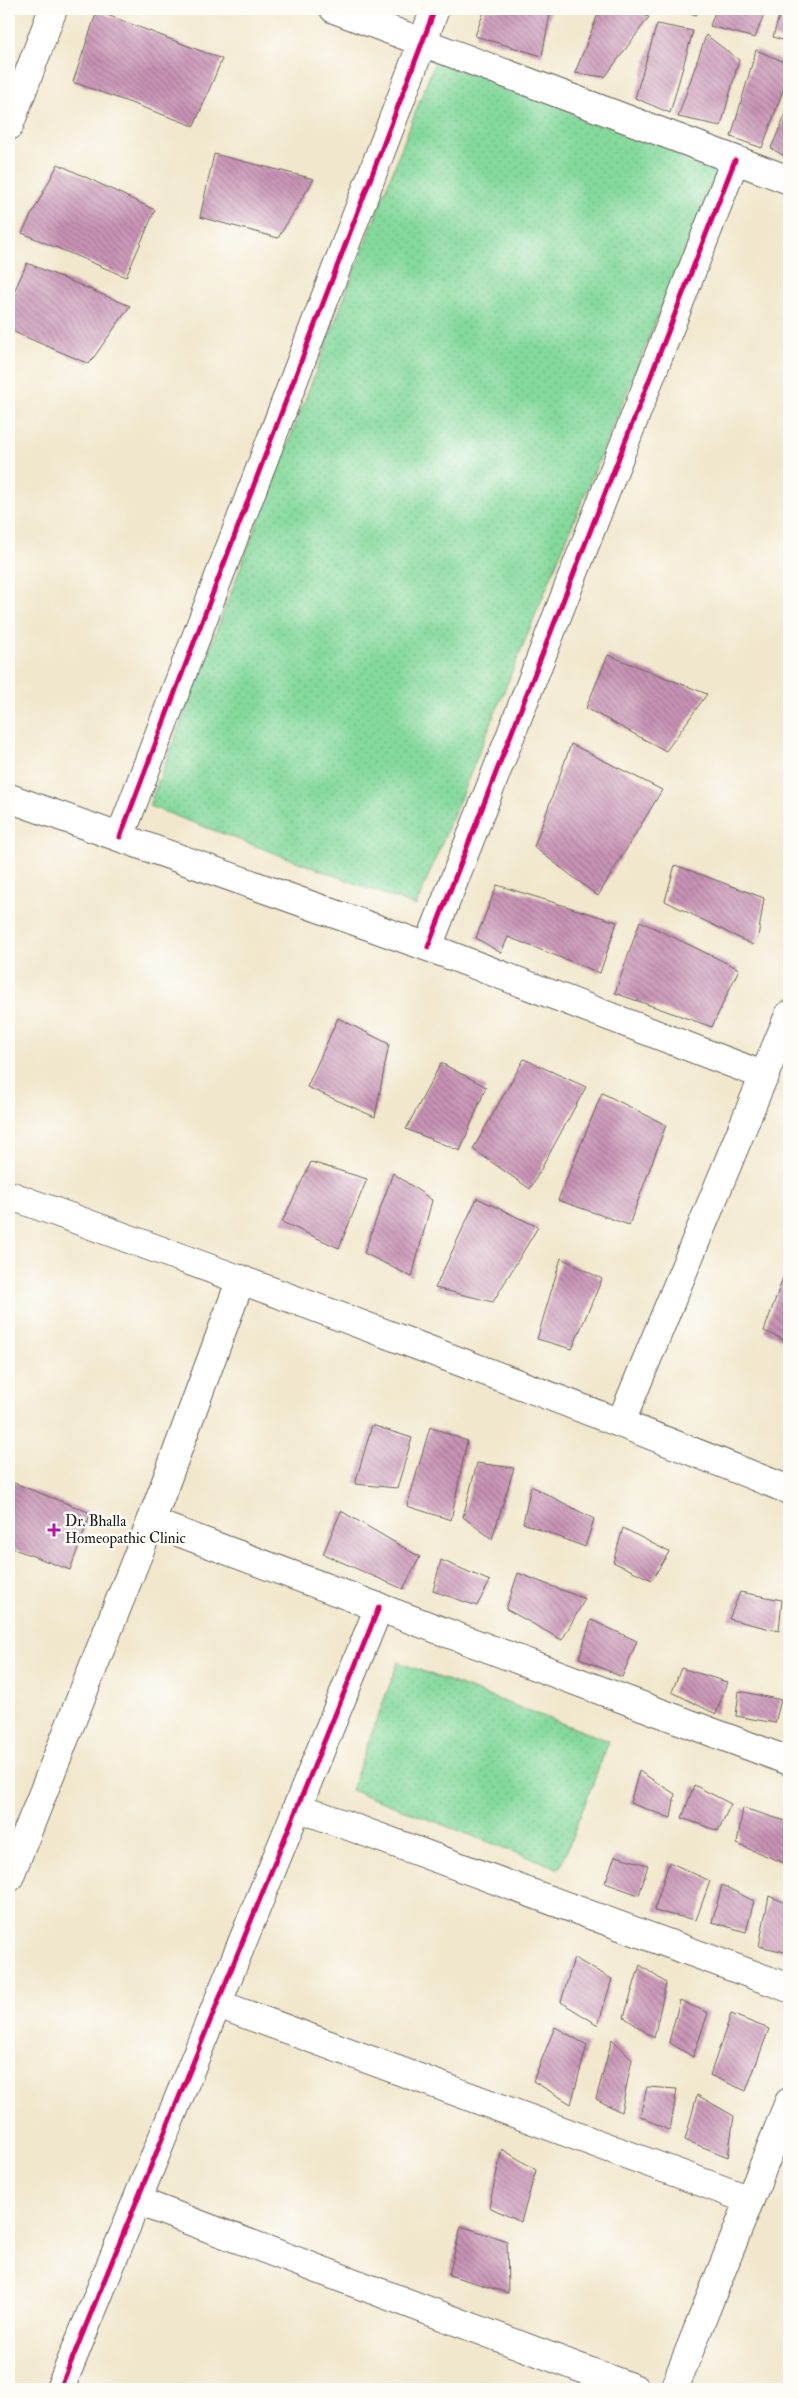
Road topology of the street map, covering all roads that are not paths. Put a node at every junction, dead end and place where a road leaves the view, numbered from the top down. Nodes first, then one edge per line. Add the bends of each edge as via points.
1 (53, 9) edge
2 (334, 9) edge
3 (435, 9) edge
4 (421, 43) junction
5 (9, 126) edge
6 (735, 160) junction
7 (789, 180) edge
8 (9, 798) edge
9 (120, 837) junction
10 (428, 947) junction
11 (789, 1014) edge
12 (765, 1076) junction
13 (9, 1195) edge
14 (241, 1279) junction
15 (621, 1422) junction
16 (789, 1490) edge
17 (151, 1522) junction
18 (379, 1607) junction
19 (789, 1761) edge
20 (297, 1807) junction
21 (9, 1878) edge
22 (789, 1988) edge
23 (218, 2004) junction
24 (789, 2102) edge
25 (750, 2200) junction
26 (137, 2201) junction
27 (60, 2389) edge
28 (636, 2389) edge
29 (674, 2389) edge

1 - 5 street
2 - 4 street
3 - 4 street
4 - 6 street
4 - 9 street
6 - 7 street
6 - 10 street
8 - 9 street
9 - 10 street
10 - 12 street
11 - 12 street
12 - 15 street
13 - 14 street
14 - 15 street
14 - 17 street
15 - 16 street
17 - 18 street
17 - 21 street
18 - 19 street
18 - 20 street
20 - 22 street
20 - 23 street
23 - 25 street
23 - 26 street
24 - 25 street
25 - 29 street
26 - 27 street
26 - 28 street

